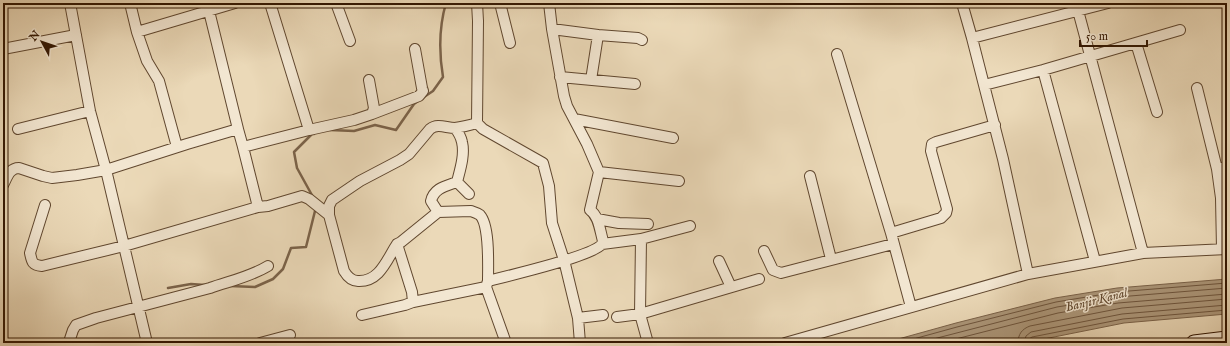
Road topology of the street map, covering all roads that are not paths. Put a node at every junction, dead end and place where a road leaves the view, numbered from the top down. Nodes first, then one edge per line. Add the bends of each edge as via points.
1 (70, 3) edge
2 (130, 3) edge
3 (235, 3) edge
4 (270, 3) edge
5 (336, 3) edge
6 (477, 3) edge
7 (500, 3) edge
8 (549, 3) edge
9 (962, 3) edge
10 (1108, 3) edge
11 (206, 7) edge
12 (1077, 7) edge
13 (552, 28) junction
14 (1180, 30) dead end
15 (137, 32) junction
16 (76, 35) junction
17 (598, 35) junction
18 (972, 38) junction
19 (642, 40) dead end
20 (350, 41) dead end
21 (510, 43) dead end
22 (1136, 43) junction
23 (3, 49) edge
24 (415, 49) dead end
25 (837, 54) dead end
26 (1091, 56) junction
27 (1043, 70) junction
28 (560, 78) junction
29 (369, 80) dead end
30 (591, 80) junction
31 (635, 84) dead end
32 (984, 85) junction
33 (1197, 88) dead end
34 (90, 111) junction
35 (1156, 112) dead end
36 (372, 114) junction
37 (574, 119) junction
38 (477, 123) junction
39 (995, 125) junction
40 (455, 128) junction
41 (18, 129) dead end
42 (238, 129) junction
43 (309, 130) junction
44 (673, 138) dead end
45 (177, 147) junction
46 (243, 147) junction
47 (1222, 168) edge
48 (106, 170) junction
49 (599, 172) junction
50 (810, 176) dead end
51 (679, 180) dead end
52 (457, 182) junction
53 (3, 185) edge
54 (469, 194) dead end
55 (45, 205) dead end
56 (258, 207) junction
57 (327, 212) junction
58 (438, 212) junction
59 (598, 219) junction
60 (648, 224) dead end
61 (690, 226) dead end
62 (891, 233) junction
63 (641, 239) junction
64 (397, 244) junction
65 (602, 244) junction
66 (893, 244) junction
67 (124, 246) junction
68 (1224, 249) edge
69 (764, 251) dead end
70 (1143, 253) junction
71 (564, 260) junction
72 (831, 260) junction
73 (719, 261) dead end
74 (1095, 262) junction
75 (268, 266) dead end
76 (1028, 274) junction
77 (759, 279) dead end
78 (487, 284) junction
79 (731, 287) junction
80 (413, 302) junction
81 (138, 307) junction
82 (911, 307) junction
83 (640, 314) junction
84 (362, 315) dead end
85 (603, 315) dead end
86 (617, 317) dead end
87 (578, 318) junction
88 (290, 335) dead end
89 (1227, 339) edge
90 (72, 343) edge
91 (147, 343) edge
92 (260, 343) edge
93 (506, 343) edge
94 (580, 343) edge
95 (648, 343) edge
96 (785, 343) edge
97 (1194, 343) edge

1 - 16 street
2 - 15 street
3 - 11 street
4 - 43 street
5 - 20 street
6 - 38 street
7 - 21 street
8 - 13 street
9 - 18 street
10 - 12 street
11 - 15 street
11 - 42 street
12 - 18 street
12 - 26 street
13 - 17 street
13 - 28 street
14 - 22 street
15 - 45 street via 147,61 158,81
16 - 23 street
16 - 34 street
17 - 19 street
17 - 30 street
18 - 32 street
22 - 26 street
22 - 35 street
24 - 36 street via 422,94
25 - 62 street
26 - 27 street
26 - 70 street
27 - 32 street
27 - 74 street
28 - 30 street
28 - 37 street via 567,106
29 - 36 street via 374,108
30 - 31 street
32 - 39 street
33 - 47 street
34 - 41 street
34 - 48 street
36 - 43 street
37 - 44 street
37 - 49 street
38 - 40 street
38 - 71 street via 543,164 549,186 552,223
39 - 62 street via 932,144 931,151 946,213 941,218
39 - 76 street
40 - 52 street via 462,143
40 - 57 street via 438,126 430,129 409,154 332,200
42 - 45 street
42 - 46 street
43 - 46 street
45 - 48 street
46 - 56 street
47 - 68 street
48 - 53 street via 52,178 15,168 9,173
48 - 67 street
49 - 51 street
49 - 59 street via 590,210
50 - 72 street
52 - 54 street
52 - 58 street via 432,195 431,201
55 - 67 street via 30,253 31,261 35,265 42,266
56 - 57 street via 302,196
56 - 67 street
57 - 64 street via 344,270 354,281 364,282 379,273
58 - 64 street
58 - 78 street via 471,211 481,216 485,223 487,240
59 - 60 street
59 - 65 street
61 - 63 street
62 - 66 street
63 - 65 street
63 - 83 street
64 - 80 street
65 - 71 street via 590,252
66 - 72 street
66 - 82 street
67 - 81 street
68 - 70 street
69 - 72 street via 773,270 781,273
70 - 74 street
71 - 78 street
71 - 87 street
73 - 79 street
74 - 76 street
75 - 81 street via 245,278
76 - 82 street
77 - 79 street
78 - 80 street
78 - 93 street
79 - 83 street
80 - 84 street
81 - 90 street via 76,325 70,340
81 - 91 street
82 - 96 street
83 - 86 street
83 - 95 street
85 - 87 street
87 - 94 street
88 - 92 street
89 - 97 street

